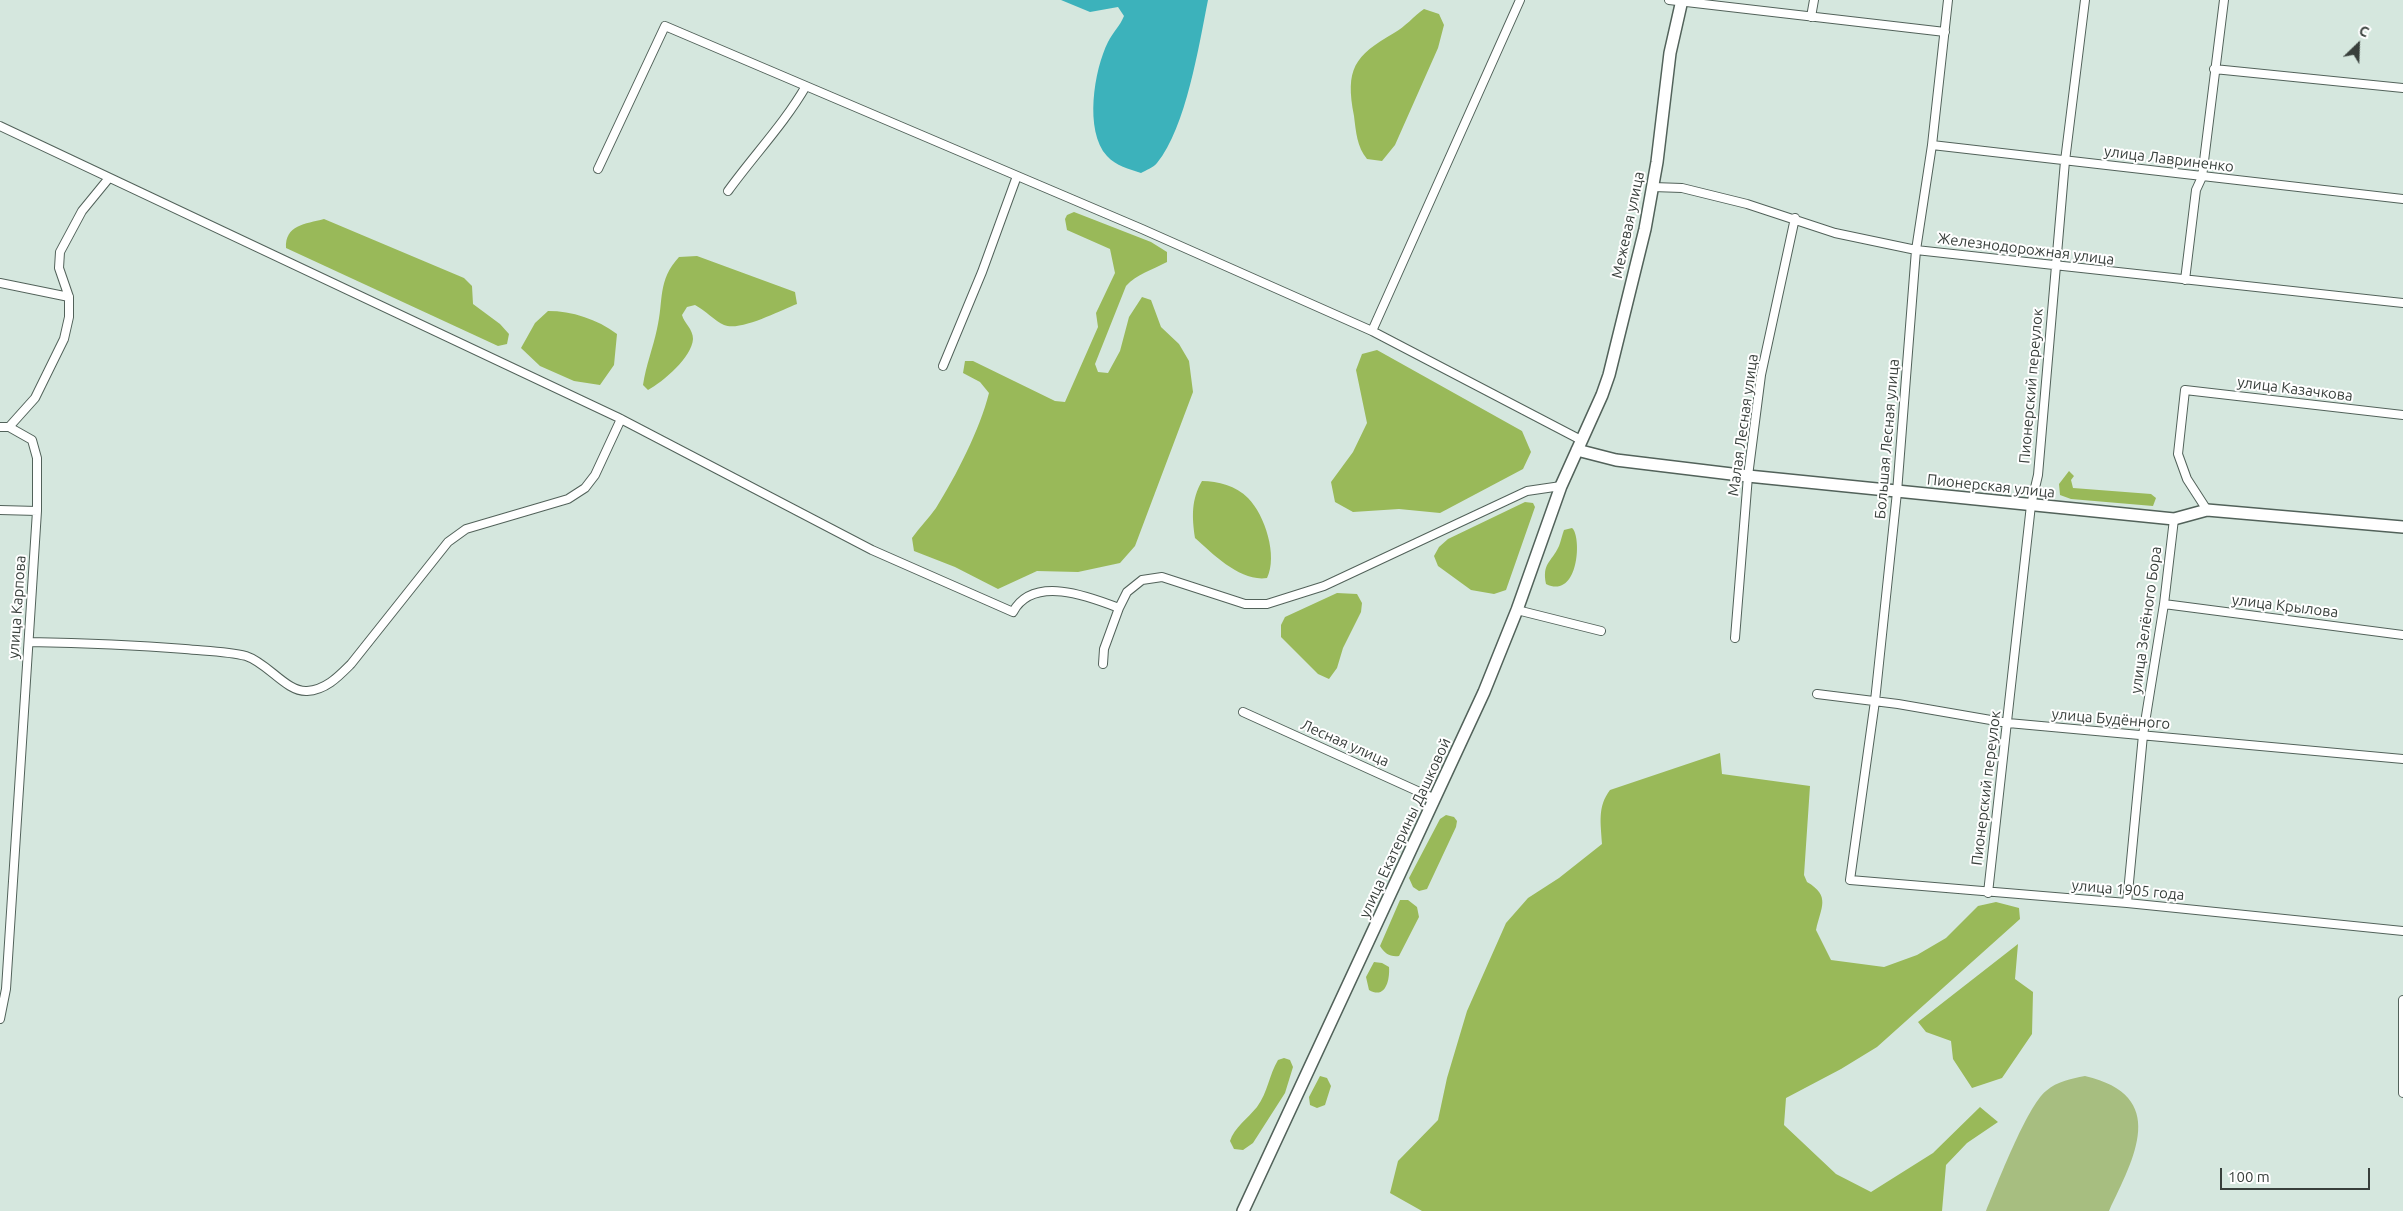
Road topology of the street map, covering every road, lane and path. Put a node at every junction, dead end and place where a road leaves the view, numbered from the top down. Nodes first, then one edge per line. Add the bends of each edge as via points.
1 (1520, 0) edge
2 (1669, 0) edge
3 (1814, 0) edge
4 (1948, 0) edge
5 (2085, 0) edge
6 (2224, 0) edge
7 (1682, 1) edge
8 (1811, 17) junction
9 (1945, 32) junction
10 (2214, 69) junction
11 (806, 86) junction
12 (2403, 88) edge
13 (0, 126) edge
14 (1932, 145) junction
15 (2065, 160) junction
16 (598, 169) dead end
17 (1017, 176) junction
18 (2202, 177) junction
19 (109, 178) junction
20 (1653, 187) junction
21 (728, 191) dead end
22 (2403, 199) edge
23 (1795, 218) junction
24 (1916, 250) junction
25 (2055, 267) junction
26 (2185, 280) junction
27 (0, 283) edge
28 (69, 297) junction
29 (2403, 303) edge
30 (1372, 331) junction
31 (943, 366) dead end
32 (2403, 415) edge
33 (621, 419) junction
34 (0, 427) edge
35 (9, 428) junction
36 (1579, 445) junction
37 (1748, 476) junction
38 (1561, 486) junction
39 (1896, 492) junction
40 (2031, 505) junction
41 (0, 510) edge
42 (2207, 510) junction
43 (37, 511) junction
44 (2174, 519) junction
45 (2403, 527) edge
46 (2164, 604) junction
47 (1119, 608) junction
48 (1517, 610) junction
49 (1601, 630) dead end
50 (2403, 635) edge
51 (1735, 638) dead end
52 (29, 642) junction
53 (1103, 664) dead end
54 (1817, 694) dead end
55 (1875, 702) junction
56 (1244, 712) dead end
57 (2008, 723) junction
58 (2143, 736) junction
59 (2403, 759) edge
60 (1436, 799) junction
61 (1850, 880) joint
62 (1988, 893) junction
63 (2127, 903) junction
64 (2403, 931) edge
65 (2403, 1000) edge
66 (0, 1019) edge
67 (2403, 1093) edge
68 (1244, 1211) edge

1 - 30 street
2 - 7 street
3 - 8 street
4 - 9 street, Большая Лесная улица
5 - 15 street, Пионерский переулок
6 - 10 street
7 - 8 street
7 - 20 street, Межевая улица via 1670,53
8 - 9 street
9 - 14 street, Большая Лесная улица
10 - 12 street
10 - 18 street
11 - 16 street via 665,26
11 - 17 street
11 - 21 street via 776,132 767,139
13 - 19 street
14 - 15 street, улица Лавриненко
14 - 24 street, Большая Лесная улица
15 - 18 street, улица Лавриненко
15 - 25 street, Пионерский переулок
17 - 30 street
17 - 31 street
18 - 22 street, улица Лавриненко
18 - 26 street via 2196,190
19 - 28 street via 82,210 60,252 60,274
19 - 33 street
20 - 23 street, Железнодорожная улица via 1682,188
20 - 36 street, Межевая улица via 1609,375
23 - 24 street, Железнодорожная улица via 1835,233
23 - 37 street, Малая Лесная улица via 1761,375
24 - 25 street, Железнодорожная улица
24 - 39 street, Большая Лесная улица
25 - 26 street, Железнодорожная улица
25 - 40 street, Пионерский переулок via 2038,475
26 - 29 street, Железнодорожная улица
27 - 28 street
28 - 35 street via 70,317 64,339 34,398
30 - 36 street
32 - 42 street, улица Казачкова via 2185,390 2178,454 2187,479
33 - 47 street via 872,550 1013,612 1019,601 1035,593 1054,592 1086,596
33 - 52 street via 595,475 585,488 568,499 466,529 448,542 351,664 319,690 305,692 294,688 258,660 238,654 139,645
34 - 35 street, улица Карпова
35 - 43 street, улица Карпова via 32,440 37,458
36 - 37 street, Пионерская улица via 1616,460
36 - 38 street, улица Екатерины Дашковой
37 - 39 street, Пионерская улица
37 - 51 street, Малая Лесная улица
38 - 47 street via 1528,491 1324,586 1267,604 1245,604 1162,577 1142,580 1127,592
38 - 48 street, улица Екатерины Дашковой
39 - 40 street, Пионерская улица
39 - 55 street, Большая Лесная улица
40 - 44 street, Пионерская улица
40 - 57 street, Пионерский переулок
41 - 43 street
42 - 44 street, Пионерская улица
42 - 45 street, Пионерская улица
43 - 52 street, улица Карпова
44 - 46 street, улица Зелёного Бора
46 - 50 street, улица Крылова
46 - 58 street, улица Зелёного Бора
47 - 53 street via 1104,649
48 - 49 street
48 - 60 street, улица Екатерины Дашковой
52 - 66 street, улица Карпова via 6,989
54 - 55 street, улица Будённого
55 - 57 street, улица Будённого
55 - 61 street, Большая Лесная улица
56 - 60 street, Лесная улица
57 - 58 street, улица Будённого
57 - 62 street, Пионерский переулок
58 - 59 street, улица Будённого
58 - 63 street, улица Зелёного Бора
60 - 68 street, улица Екатерины Дашковой
61 - 62 street, улица 1905 года
62 - 63 street, улица 1905 года
63 - 64 street, улица 1905 года
65 - 67 street

